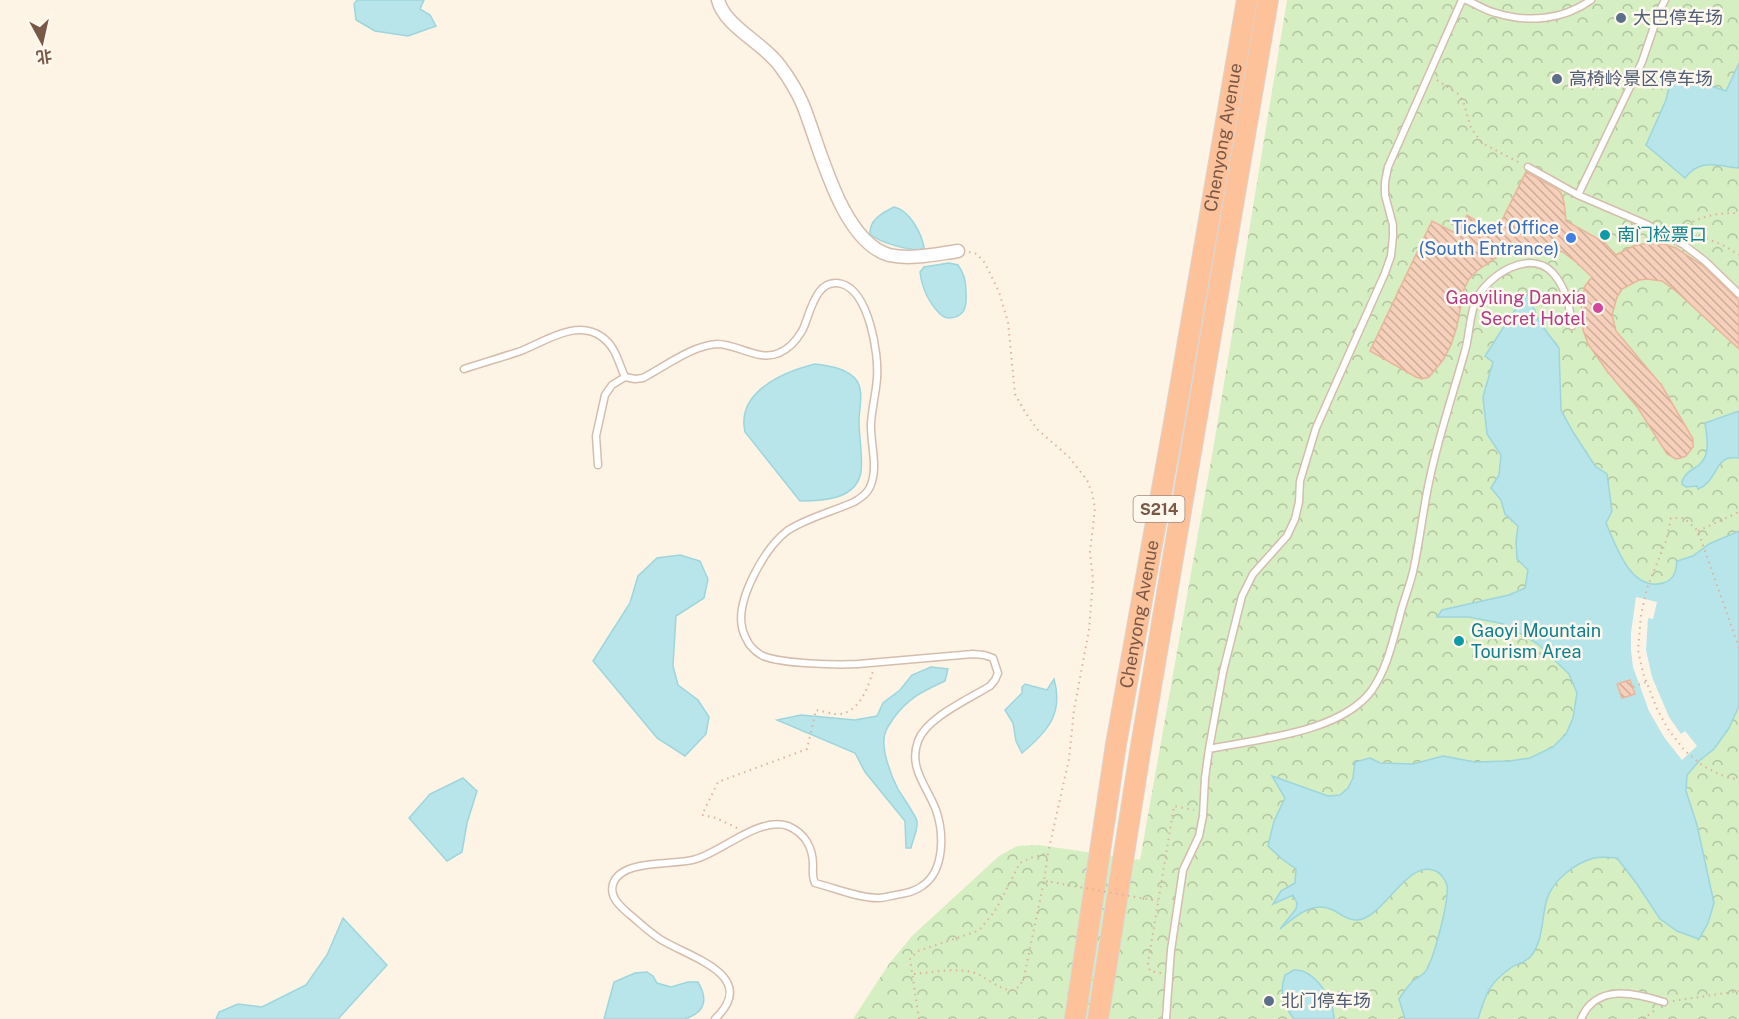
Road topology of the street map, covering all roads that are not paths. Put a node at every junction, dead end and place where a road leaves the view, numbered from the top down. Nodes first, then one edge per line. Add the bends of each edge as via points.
1 (718, 0) edge
2 (1248, 0) edge
3 (1268, 0) edge
4 (1464, 0) edge
5 (1591, 0) edge
6 (1665, 0) edge
7 (1528, 167) road end
8 (1578, 195) junction
9 (958, 252) road end
10 (1739, 294) edge
11 (1572, 326) dead end
12 (464, 369) dead end
13 (625, 377) junction
14 (598, 465) dead end
15 (1209, 749) junction
16 (1664, 1002) road end
17 (715, 1019) edge
18 (1074, 1019) edge
19 (1098, 1019) edge
20 (1166, 1019) edge
21 (1581, 1019) edge

1 - 9 street via 725,15 778,63 795,90 829,178 864,240 892,255
2 - 18 highway, Chenyong Avenue / S214 via 1116,744
3 - 19 highway, Chenyong Avenue / S214
4 - 5 lane via 1521,19 1548,18
4 - 15 lane via 1388,167 1385,195 1393,236 1385,273 1316,428 1300,481 1295,519 1287,536 1253,574 1242,596
6 - 8 lane via 1642,62
7 - 8 lane
8 - 10 lane via 1684,245
11 - 15 lane via 1566,296 1555,275 1539,264 1516,266 1484,287 1473,308 1469,340 1436,450 1414,570 1380,677 1358,704 1328,721 1298,732
12 - 13 lane via 584,330 600,336 612,347
13 - 14 lane via 605,395 596,436
13 - 17 lane via 643,378 699,347 715,344 732,345 765,357 779,353 793,344 803,330 816,296 824,287 843,284 861,299 874,340 878,375 871,424 873,479 862,497 798,525 779,538 762,560 746,593 741,614 744,635 753,649 779,660 842,665 973,654 993,658 998,673 990,686 935,719 917,743 917,771 935,809 941,847 933,877 912,892 879,898 816,883 813,852 808,843 788,826 776,824 763,826 696,860 639,866 619,874 613,881 614,897 636,920 725,978 728,1000
15 - 20 lane via 1199,836 1183,870
16 - 21 lane via 1620,993 1604,995 1592,1003

